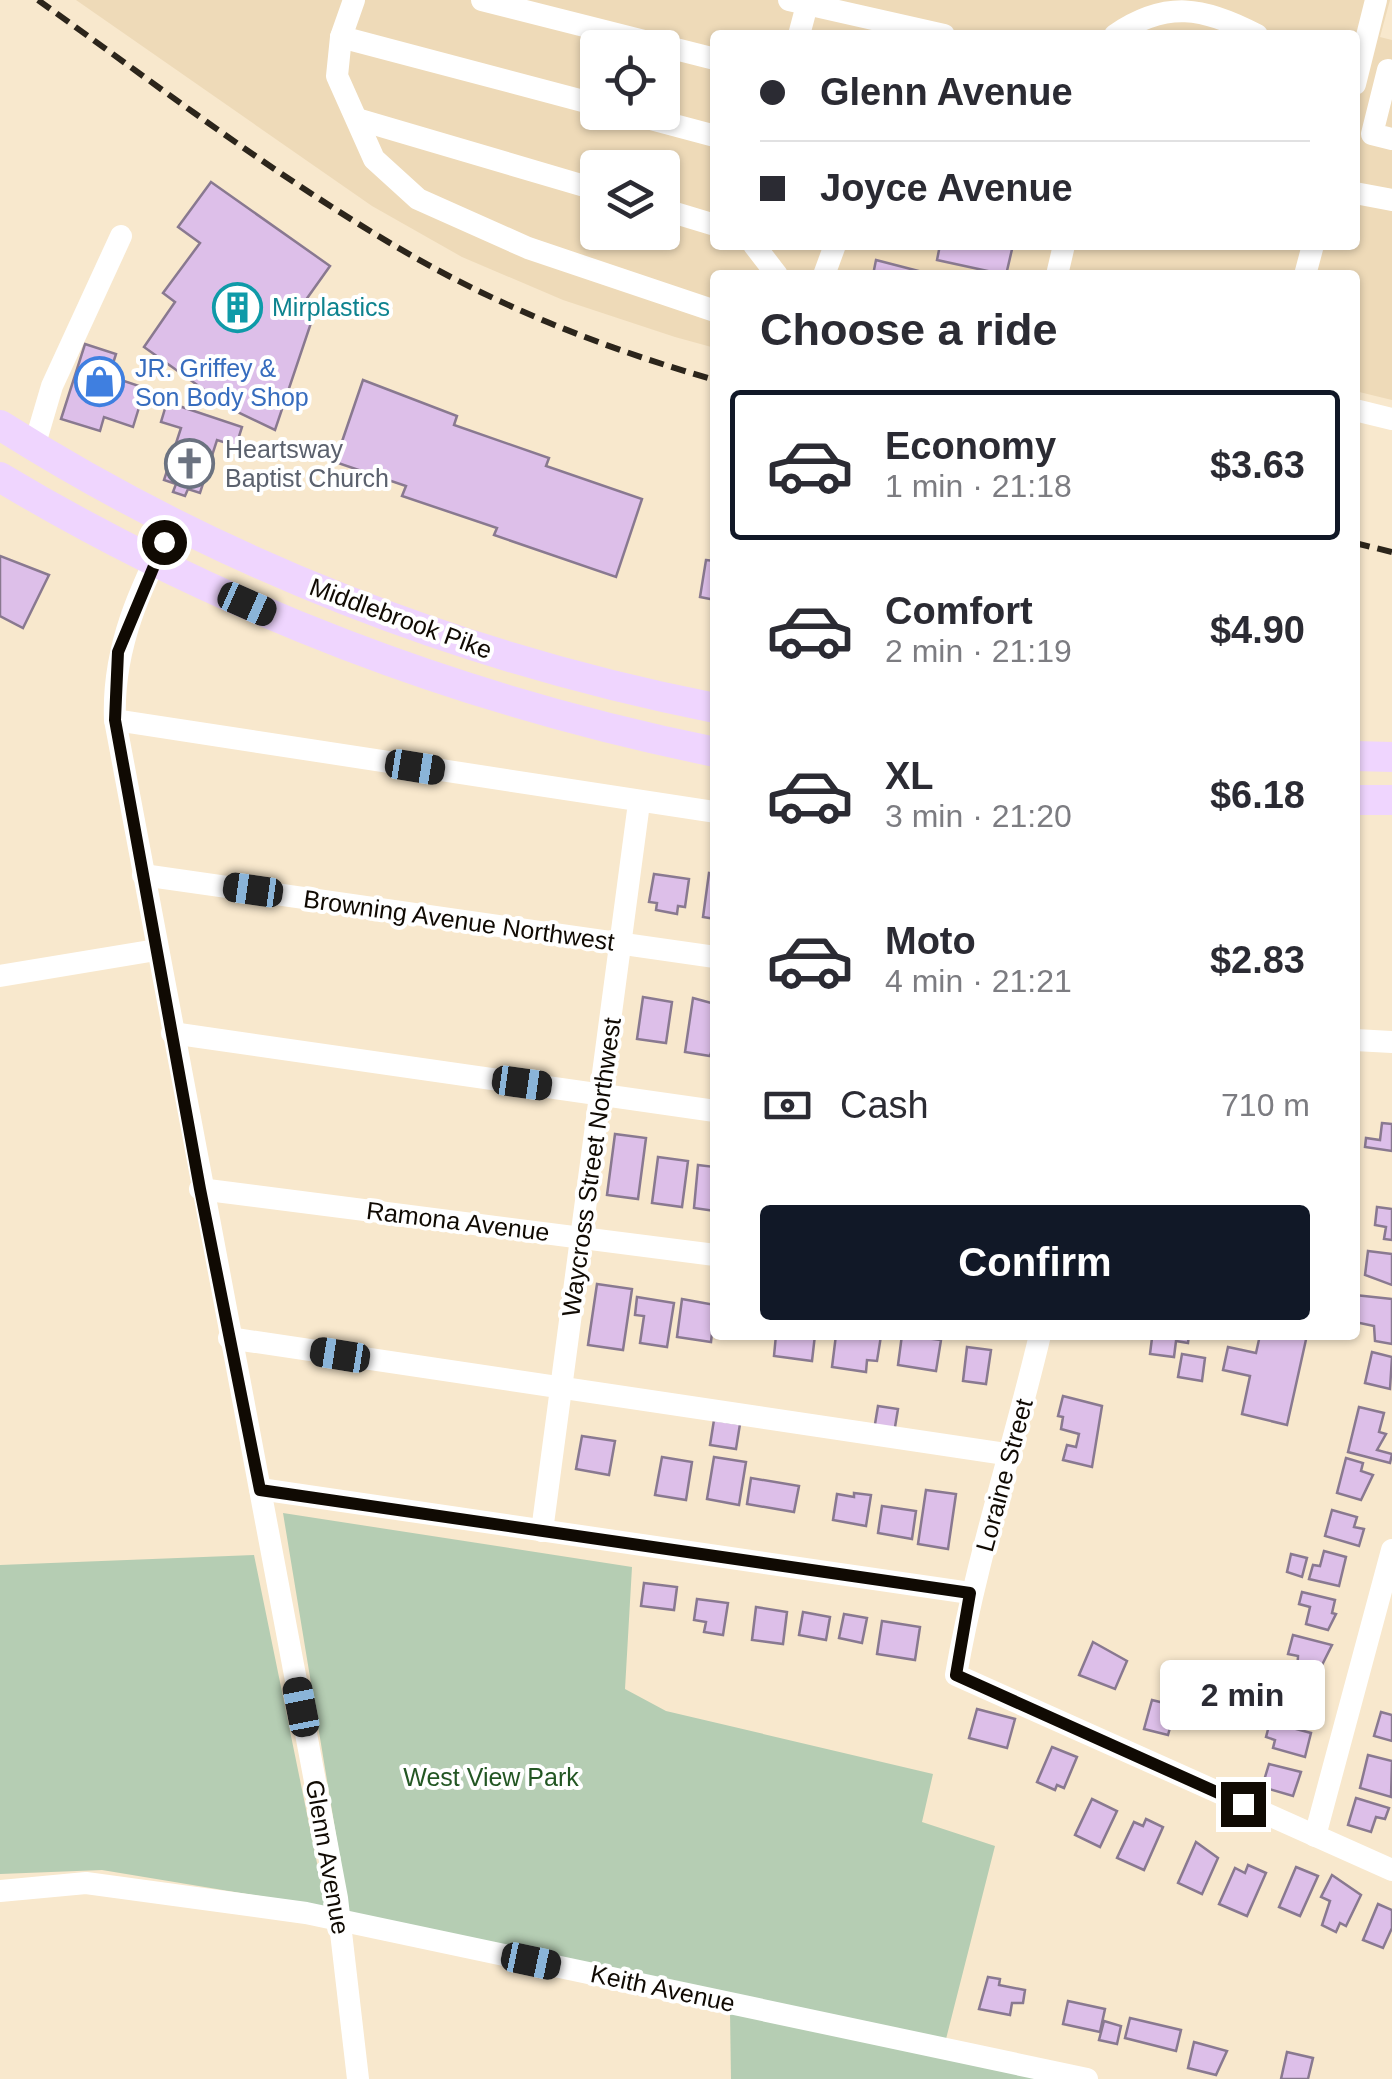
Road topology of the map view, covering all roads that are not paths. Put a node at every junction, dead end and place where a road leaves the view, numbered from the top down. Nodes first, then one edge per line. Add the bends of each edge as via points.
1 (354, 0) edge
2 (482, 0) edge
3 (1376, 0) edge
4 (798, 2) edge
5 (798, 30) edge
6 (922, 30) edge
7 (1125, 30) edge
8 (1248, 30) edge
9 (341, 38) junction
10 (710, 58) edge
11 (1360, 66) edge
12 (1390, 71) edge
13 (1360, 74) edge
14 (580, 100) edge
15 (357, 119) junction
16 (680, 127) edge
17 (710, 135) edge
18 (1392, 139) edge
19 (580, 185) edge
20 (1360, 194) edge
21 (1392, 200) edge
22 (680, 215) edge
23 (710, 224) edge
24 (121, 236) dead end
25 (710, 310) edge
26 (1360, 411) edge
27 (1392, 420) edge
28 (0, 425) edge
29 (34, 447) junction
30 (0, 477) edge
31 (173, 524) junction
32 (154, 562) junction
33 (652, 696) junction
34 (710, 707) edge
35 (115, 720) junction
36 (644, 738) junction
37 (710, 751) edge
38 (1360, 756) edge
39 (1392, 756) edge
40 (1360, 800) edge
41 (1392, 800) edge
42 (640, 803) junction
43 (710, 811) edge
44 (142, 875) junction
45 (620, 942) junction
46 (156, 950) junction
47 (710, 957) edge
48 (0, 976) edge
49 (172, 1033) junction
50 (1360, 1040) edge
51 (1392, 1042) edge
52 (600, 1094) junction
53 (710, 1110) edge
54 (200, 1189) junction
55 (582, 1236) junction
56 (710, 1254) edge
57 (229, 1338) junction
58 (1039, 1340) edge
59 (562, 1388) junction
60 (1012, 1455) junction
61 (260, 1490) junction
62 (542, 1531) junction
63 (1392, 1550) edge
64 (970, 1593) junction
65 (1314, 1836) junction
66 (1392, 1870) edge
67 (0, 1891) edge
68 (340, 1921) junction
69 (358, 2079) edge
70 (1087, 2079) edge

1 - 9 street
2 - 10 street
3 - 11 street
4 - 5 street
4 - 6 street
7 - 8 street via 1169,4 1209,9
9 - 14 street
9 - 15 street via 337,76
12 - 13 street
12 - 18 street via 1372,134
15 - 19 street
15 - 25 street via 374,159 418,199 528,248
16 - 17 street
20 - 21 street
22 - 23 street
24 - 29 street via 52,386
26 - 27 street
28 - 29 main road, Middlebrook Pike
29 - 31 main road, Middlebrook Pike
30 - 32 main road, Middlebrook Pike
31 - 32 street, Glenn Avenue
31 - 33 main road, Middlebrook Pike via 430,631
32 - 35 street, Glenn Avenue via 118,652
32 - 36 main road, Middlebrook Pike via 278,618 477,693
33 - 34 main road, Middlebrook Pike
33 - 36 main road
35 - 42 street
35 - 44 street, Glenn Avenue
36 - 37 main road, Middlebrook Pike
38 - 39 main road
40 - 41 main road
42 - 43 street
42 - 45 street, Waycross Street Northwest
44 - 45 street, Browning Avenue Northwest
44 - 46 street, Glenn Avenue
45 - 47 street, Browning Avenue Northwest
45 - 52 street, Waycross Street Northwest
46 - 48 street
46 - 49 street, Glenn Avenue
49 - 52 street
49 - 54 street, Glenn Avenue
50 - 51 street
52 - 53 street
52 - 55 street, Waycross Street Northwest
54 - 55 street, Ramona Avenue
54 - 57 street, Glenn Avenue
55 - 56 street, Ramona Avenue
55 - 59 street, Waycross Street Northwest
57 - 59 street
57 - 61 street, Glenn Avenue
58 - 60 street, Loraine Street
59 - 60 street
59 - 62 street, Waycross Street Northwest
60 - 64 street, Loraine Street
61 - 62 street
61 - 68 street, Glenn Avenue
62 - 64 street
63 - 65 street
64 - 65 street, Loraine Street via 956,1675
65 - 66 street
67 - 68 street, Keith Avenue via 86,1883
68 - 69 street, Glenn Avenue
68 - 70 street, Keith Avenue

